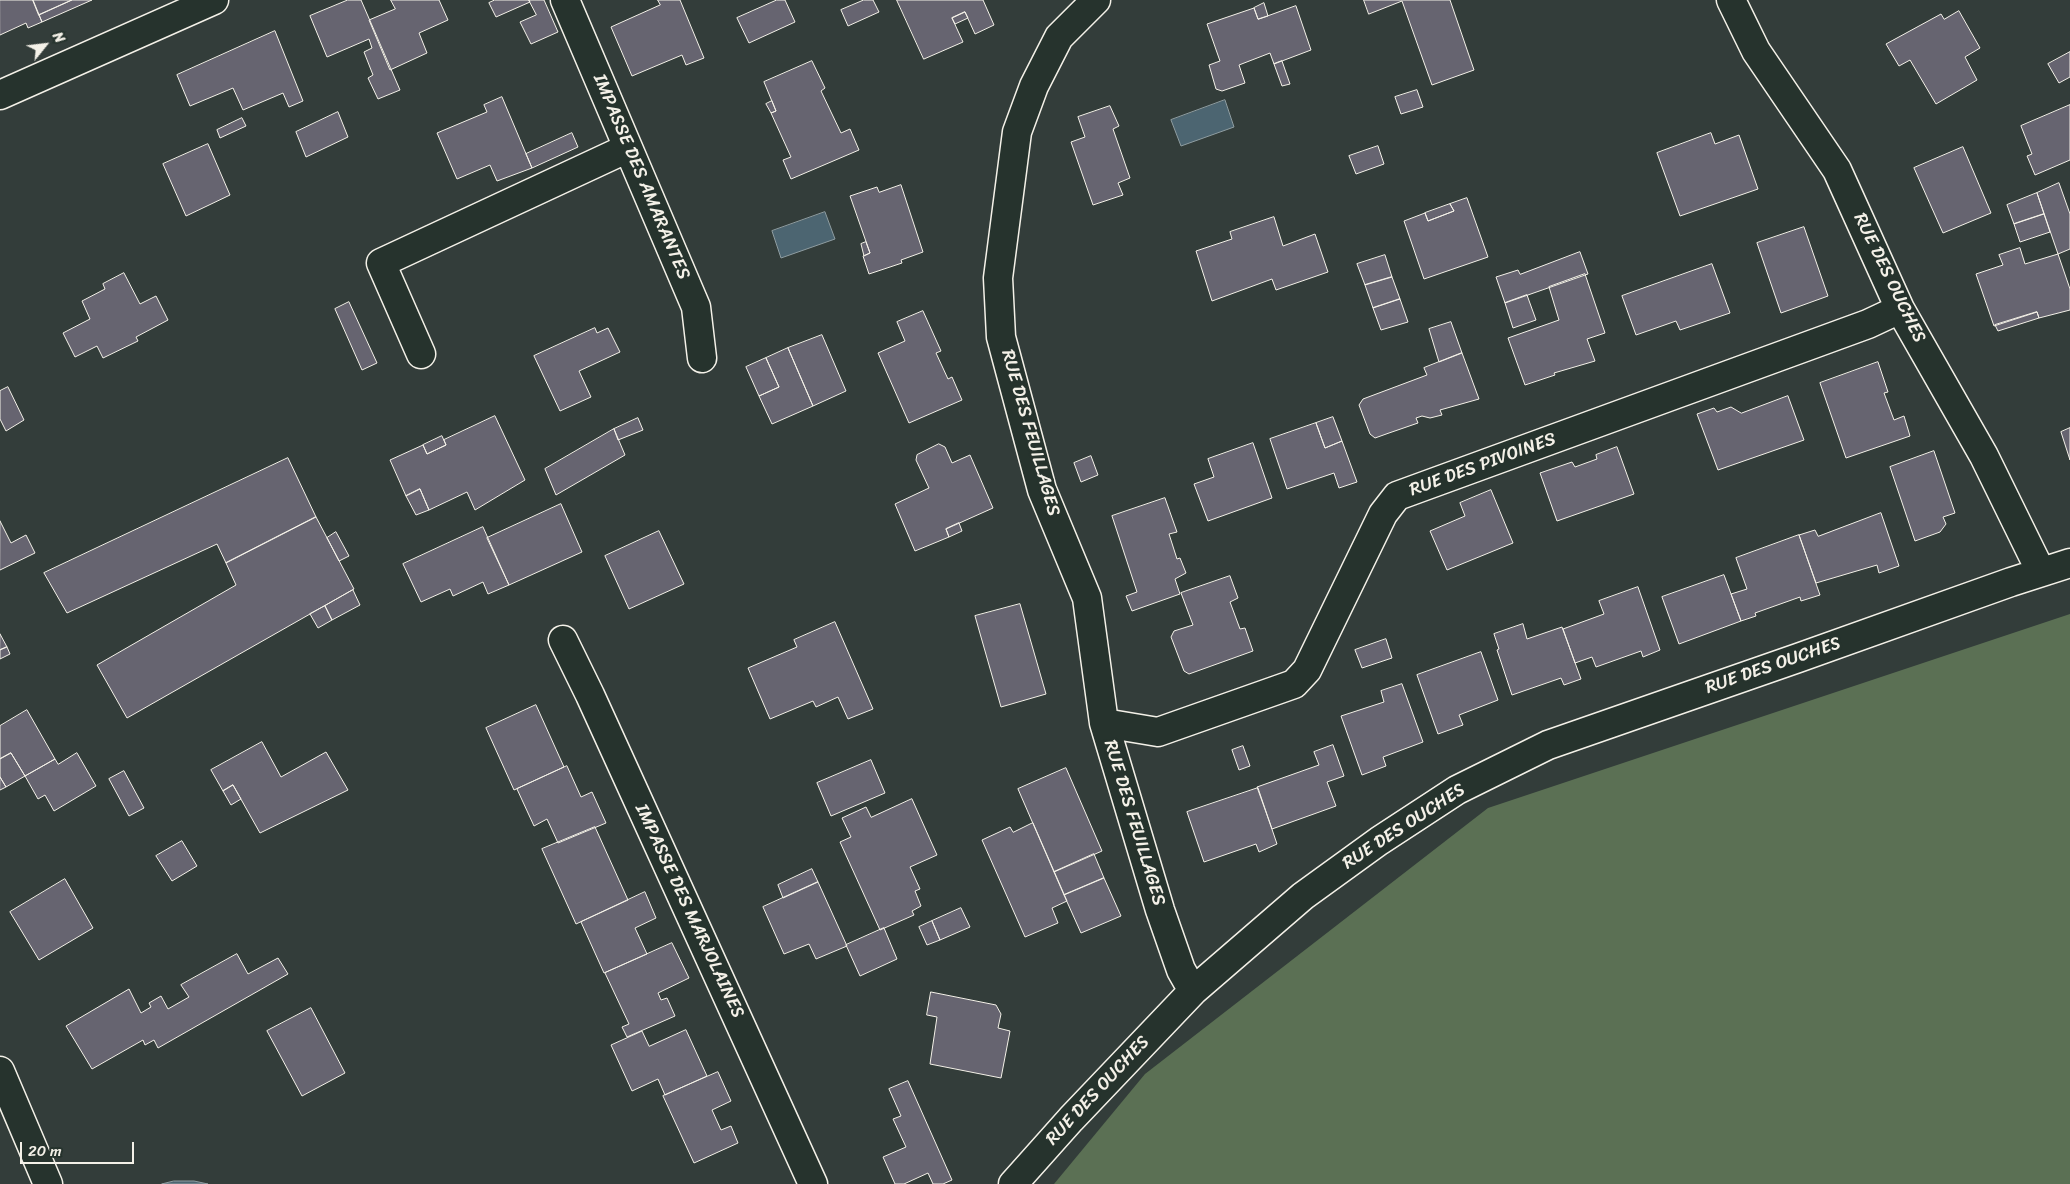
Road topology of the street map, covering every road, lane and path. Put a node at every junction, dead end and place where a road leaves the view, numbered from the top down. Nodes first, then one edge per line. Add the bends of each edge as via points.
1 (214, 0) edge
2 (565, 0) edge
3 (1096, 0) edge
4 (1731, 0) edge
5 (0, 95) edge
6 (628, 148) junction
7 (1900, 309) junction
8 (422, 354) dead end
9 (702, 358) dead end
10 (2070, 563) edge
11 (2041, 572) junction
12 (563, 640) dead end
13 (1104, 723) junction
14 (1192, 991) junction
15 (0, 1071) edge
16 (48, 1184) edge
17 (813, 1184) edge
18 (1013, 1184) edge

1 - 5 street
2 - 6 street, IMPASSE DES AMARANTES
3 - 13 street, RUE DES FEUILLAGES via 1059,37 1034,86 1017,132 998,278 1001,337 1042,490 1087,598
4 - 7 street, RUE DES OUCHES via 1756,51 1837,170
6 - 8 street via 381,263
6 - 9 street, IMPASSE DES AMARANTES via 696,307
7 - 11 street, RUE DES OUCHES via 1984,456
7 - 13 street, RUE DES PIVOINES via 1868,324 1397,496 1383,514 1307,670 1294,684 1158,732
10 - 11 street
11 - 14 street, RUE DES OUCHES via 1548,745 1457,790 1379,841 1303,896
12 - 17 street, IMPASSE DES MARJOLAINES
13 - 14 street, RUE DES FEUILLAGES via 1160,910
14 - 18 street, RUE DES OUCHES
15 - 16 street

